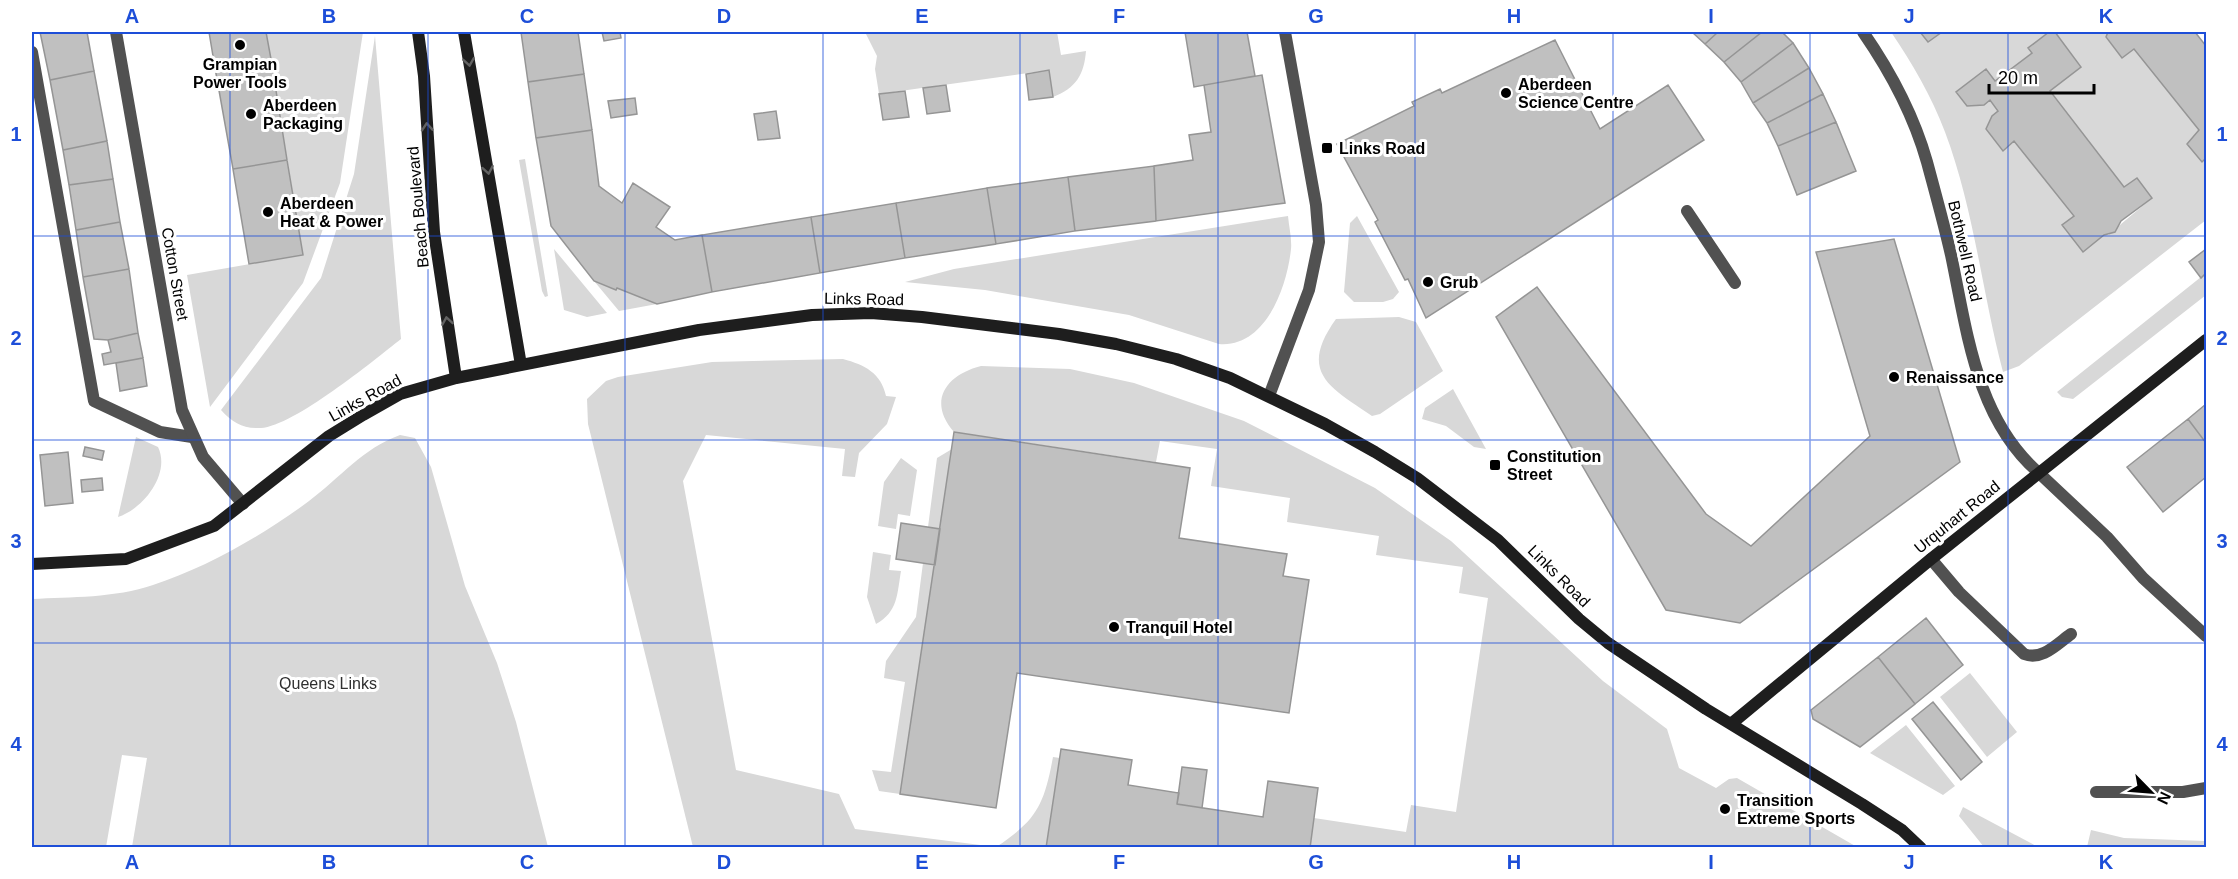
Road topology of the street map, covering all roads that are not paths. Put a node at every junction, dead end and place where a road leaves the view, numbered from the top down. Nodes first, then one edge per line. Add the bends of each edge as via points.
1 (116, 32) edge
2 (418, 32) edge
3 (464, 32) edge
4 (1285, 32) edge
5 (1863, 32) edge
6 (32, 52) edge
7 (1687, 211) dead end
8 (1735, 283) dead end
9 (2206, 340) edge
10 (521, 364) junction
11 (456, 378) junction
12 (1269, 396) junction
13 (192, 437) junction
14 (2039, 473) junction
15 (243, 504) junction
16 (1931, 559) junction
17 (32, 564) edge
18 (2071, 634) dead end
19 (2206, 636) edge
20 (1731, 724) junction
21 (2206, 788) edge
22 (2096, 792) dead end
23 (1921, 848) edge

1 - 13 street, Cotton Street via 182,410
11 -> 2 street, Beach Boulevard via 434,232
3 -> 10 street
4 - 12 street via 1319,242 1309,290
5 - 14 street, Bothwell Road via 1898,91 1926,159 1962,318 1989,406 2016,450
6 - 13 street via 94,401 160,432
7 - 8 street
9 - 14 street, Urquhart Road
10 - 11 street, Links Road
10 - 12 street, Links Road via 747,322 871,313 1116,344 1176,359
11 - 15 street, Links Road via 400,394 363,415 329,436
12 - 20 street, Links Road via 1417,478 1498,540 1593,631
13 - 15 street, Cotton Street via 209,466
14 - 16 street, Urquhart Road
14 - 19 street, Bothwell Road
15 - 17 street, Links Road via 214,526 126,559
16 - 18 street via 1959,592 2024,654 2033,658 2042,655
16 - 20 street, Urquhart Road
20 - 23 street, Links Road via 1902,830
21 - 22 street via 2183,792

